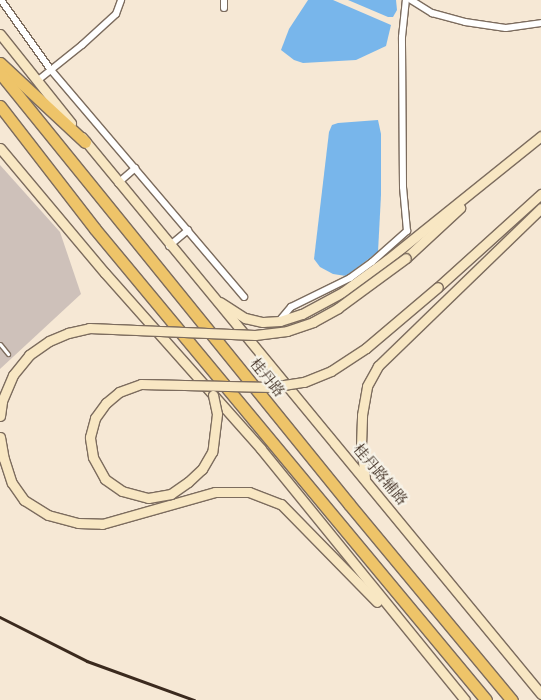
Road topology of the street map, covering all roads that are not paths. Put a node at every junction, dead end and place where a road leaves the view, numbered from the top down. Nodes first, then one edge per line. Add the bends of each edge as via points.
1 (0, 0) edge
2 (121, 0) edge
3 (224, 0) edge
4 (406, 0) edge
5 (411, 0) edge
6 (224, 8) dead end
7 (541, 23) edge
8 (0, 34) edge
9 (0, 63) edge
10 (51, 70) junction
11 (0, 73) edge
12 (37, 81) junction
13 (0, 106) edge
14 (541, 136) edge
15 (85, 142) junction
16 (0, 148) edge
17 (521, 152) junction
18 (135, 168) junction
19 (118, 183) junction
20 (541, 194) edge
21 (541, 208) edge
22 (188, 230) junction
23 (169, 246) junction
24 (212, 297) junction
25 (244, 297) dead end
26 (280, 321) junction
27 (0, 344) edge
28 (8, 354) dead end
29 (213, 396) junction
30 (0, 416) edge
31 (0, 437) edge
32 (365, 478) junction
33 (411, 636) junction
34 (541, 694) edge
35 (465, 700) edge
36 (486, 700) edge
37 (512, 700) edge

1 - 10 street
2 - 10 street via 116,14
3 - 6 street
4 - 26 street via 402,37 406,231 350,278 291,306
5 - 7 street via 432,12 465,22 506,28
8 - 12 main road, 桂丹路辅路
9 - 15 highway
10 - 12 street
10 - 18 street
11 - 37 highway, 桂丹路
12 - 15 main road, 桂丹路辅路
13 - 36 highway via 95,229
14 - 17 main road
15 - 19 main road, 桂丹路辅路
16 - 29 main road
17 - 26 main road via 343,292 302,314
17 - 30 main road, bridge via 406,258 338,308 313,322 287,331 255,335 89,328 68,333 29,355 13,375 2,401
18 - 19 street
18 - 22 street
19 - 23 main road, 桂丹路辅路
20 - 29 main road, bridge via 366,348 331,371 304,382 271,387 142,384 119,392 94,418 90,437 93,457 105,479 122,491 148,498 171,494 188,482 202,469 212,452 217,414
21 - 32 main road via 378,366 367,386 362,415 360,446
22 - 23 street
22 - 25 street
23 - 24 main road, 桂丹路辅路
24 - 26 main road via 245,318
24 - 32 main road, 桂丹路辅路
27 - 28 lane
29 - 33 main road via 261,449
31 - 33 main road via 12,483 24,500 48,515 78,523 102,524 215,492 249,492 281,504
32 - 34 main road, 桂丹路辅路
33 - 35 main road

